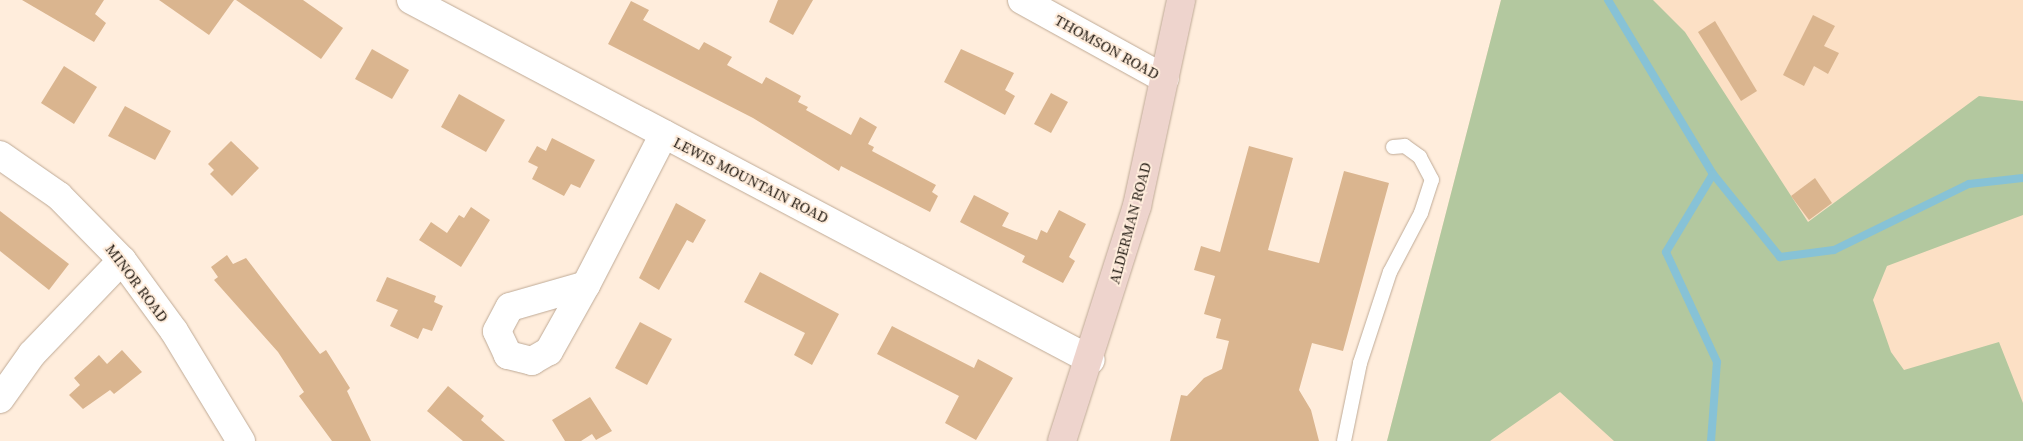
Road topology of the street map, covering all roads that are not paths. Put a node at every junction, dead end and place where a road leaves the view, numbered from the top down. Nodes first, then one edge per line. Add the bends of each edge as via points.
1 (411, 0) edge
2 (1022, 0) edge
3 (1181, 0) edge
4 (1165, 79) junction
5 (664, 134) junction
6 (1393, 147) dead end
7 (0, 155) edge
8 (122, 260) junction
9 (586, 286) dead end
10 (1091, 360) junction
11 (0, 399) edge
12 (241, 441) edge
13 (1062, 441) edge
14 (1344, 441) edge

1 - 5 street, LEWIS MOUNTAIN ROAD
2 - 4 street, THOMSON ROAD
3 - 4 main road, ALDERMAN ROAD
4 - 10 main road, ALDERMAN ROAD via 1137,206
5 - 9 street
5 - 10 street, LEWIS MOUNTAIN ROAD
6 - 14 lane via 1405,146 1420,157 1432,180 1384,290 1360,363
7 - 8 street, MINOR ROAD via 59,196
8 - 11 street via 32,354
8 - 12 street, MINOR ROAD via 174,331
10 - 13 main road, ALDERMAN ROAD

